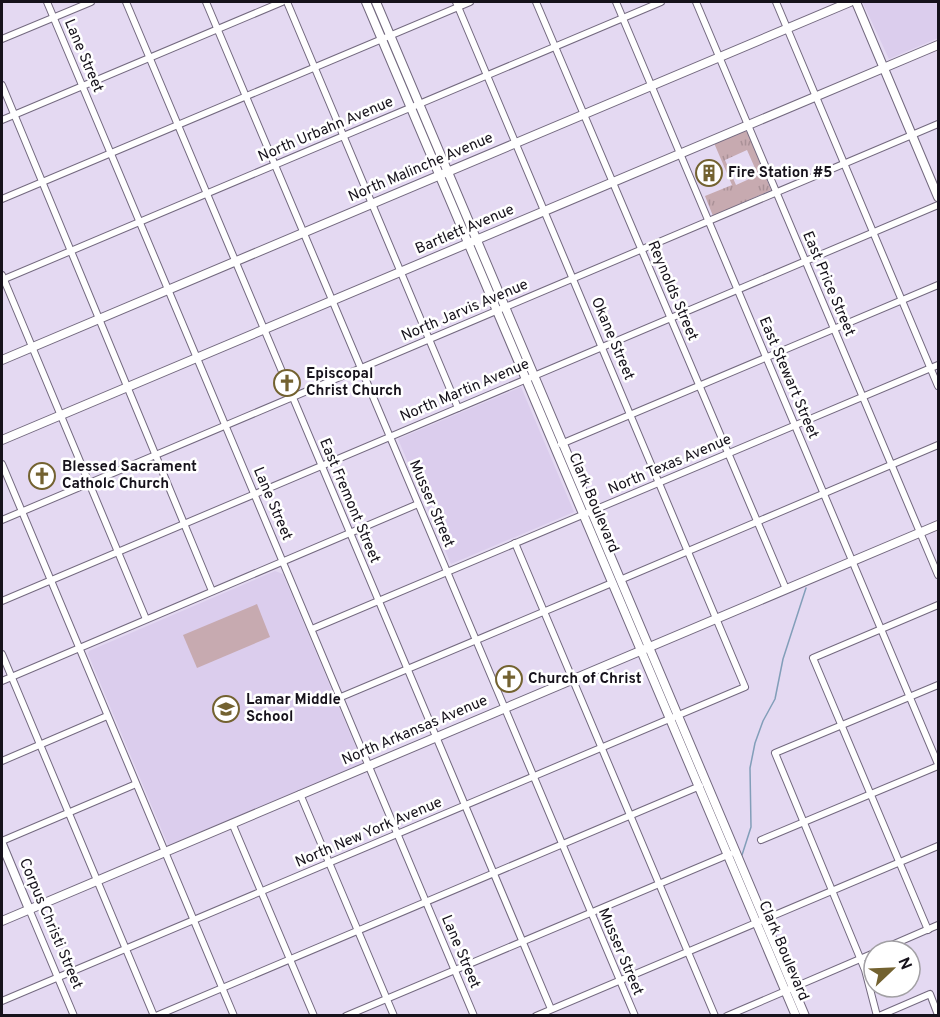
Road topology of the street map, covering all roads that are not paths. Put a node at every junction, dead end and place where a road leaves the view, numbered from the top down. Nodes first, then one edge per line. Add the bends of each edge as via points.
1 (46, 2) edge
2 (91, 2) edge
3 (126, 2) edge
4 (206, 2) edge
5 (284, 2) edge
6 (366, 2) edge
7 (376, 2) edge
8 (470, 2) edge
9 (536, 2) edge
10 (616, 2) edge
11 (661, 2) edge
12 (696, 2) edge
13 (776, 2) edge
14 (850, 2) edge
15 (856, 2) edge
16 (457, 4) edge
17 (53, 17) junction
18 (623, 17) junction
19 (787, 28) junction
20 (218, 29) junction
21 (386, 37) junction
22 (2, 39) edge
23 (939, 45) edge
24 (555, 46) junction
25 (150, 57) junction
26 (719, 57) junction
27 (314, 67) junction
28 (884, 67) junction
29 (487, 75) junction
30 (2, 85) edge
31 (652, 85) junction
32 (82, 86) junction
33 (246, 96) junction
34 (816, 96) junction
35 (415, 105) junction
36 (584, 114) junction
37 (14, 115) junction
38 (2, 120) edge
39 (939, 124) edge
40 (178, 125) junction
41 (748, 125) junction
42 (913, 135) junction
43 (343, 136) junction
44 (516, 142) junction
45 (111, 153) junction
46 (681, 153) junction
47 (845, 164) junction
48 (274, 165) junction
49 (443, 173) junction
50 (42, 182) junction
51 (612, 182) junction
52 (777, 193) junction
53 (206, 194) junction
54 (939, 196) edge
55 (2, 200) edge
56 (371, 204) junction
57 (939, 205) edge
58 (544, 211) junction
59 (709, 221) junction
60 (140, 222) junction
61 (873, 232) junction
62 (303, 233) junction
63 (472, 241) junction
64 (641, 250) junction
65 (71, 251) junction
66 (235, 261) junction
67 (806, 261) junction
68 (400, 272) junction
69 (2, 278) edge
70 (573, 279) junction
71 (939, 285) edge
72 (168, 289) junction
73 (738, 289) junction
74 (902, 300) junction
75 (332, 301) junction
76 (501, 309) junction
77 (99, 318) junction
78 (670, 318) junction
79 (264, 329) junction
80 (834, 329) junction
81 (429, 340) junction
82 (32, 347) junction
83 (602, 347) junction
84 (197, 357) junction
85 (767, 357) junction
86 (2, 360) edge
87 (939, 365) edge
88 (931, 368) junction
89 (360, 369) junction
90 (530, 377) junction
91 (699, 386) junction
92 (939, 386) edge
93 (128, 387) junction
94 (292, 397) junction
95 (863, 397) junction
96 (458, 408) junction
97 (61, 415) junction
98 (630, 415) junction
99 (795, 425) junction
100 (225, 426) junction
101 (389, 436) junction
102 (2, 440) edge
103 (558, 445) junction
104 (939, 445) edge
105 (728, 454) junction
106 (154, 456) junction
107 (2, 465) edge
108 (321, 465) junction
109 (892, 465) junction
110 (659, 483) junction
111 (88, 484) junction
112 (824, 493) junction
113 (254, 494) junction
114 (418, 504) junction
115 (21, 512) junction
116 (587, 513) junction
117 (2, 520) edge
118 (757, 522) junction
119 (184, 525) junction
120 (939, 525) edge
121 (350, 533) junction
122 (920, 533) junction
123 (515, 543) junction
124 (688, 551) junction
125 (117, 552) junction
126 (283, 561) junction
127 (853, 561) junction
128 (447, 572) junction
129 (939, 575) edge
130 (50, 581) junction
131 (616, 581) junction
132 (786, 589) junction
133 (212, 591) junction
134 (2, 601) edge
135 (378, 601) junction
136 (939, 605) edge
137 (544, 611) junction
138 (717, 619) junction
139 (146, 620) junction
140 (312, 629) junction
141 (882, 629) junction
142 (476, 640) junction
143 (78, 648) junction
144 (644, 649) junction
145 (2, 654) edge
146 (407, 669) junction
147 (11, 676) junction
148 (573, 679) junction
149 (2, 681) edge
150 (939, 685) edge
151 (745, 687) joint
152 (341, 697) junction
153 (910, 697) junction
154 (504, 708) junction
155 (107, 716) junction
156 (673, 717) junction
157 (842, 726) junction
158 (436, 737) junction
159 (40, 744) junction
160 (601, 748) junction
161 (2, 761) edge
162 (369, 765) junction
163 (939, 765) edge
164 (533, 776) junction
165 (136, 784) junction
166 (702, 785) junction
167 (300, 794) junction
168 (871, 794) junction
169 (465, 805) junction
170 (68, 812) junction
171 (630, 815) junction
172 (803, 822) junction
173 (232, 823) junction
174 (398, 834) junction
175 (761, 840) dead end
176 (2, 842) edge
177 (562, 844) junction
178 (939, 846) edge
179 (165, 852) junction
180 (731, 853) junction
181 (330, 862) junction
182 (899, 862) junction
183 (494, 873) junction
184 (97, 880) junction
185 (659, 884) junction
186 (261, 891) junction
187 (832, 891) junction
188 (426, 902) junction
189 (29, 909) junction
190 (591, 912) junction
191 (193, 920) junction
192 (2, 921) edge
193 (760, 921) junction
194 (939, 925) edge
195 (358, 930) junction
196 (928, 930) junction
197 (907, 939) edge
198 (522, 941) junction
199 (126, 948) junction
200 (687, 951) junction
201 (290, 959) junction
202 (861, 959) junction
203 (455, 970) junction
204 (58, 977) junction
205 (620, 980) junction
206 (222, 988) junction
207 (789, 989) junction
208 (387, 998) junction
209 (2, 1001) edge
210 (551, 1009) junction
211 (939, 1014) edge
212 (74, 1016) edge
213 (155, 1016) edge
214 (234, 1016) edge
215 (314, 1016) edge
216 (346, 1016) edge
217 (394, 1016) edge
218 (474, 1016) edge
219 (536, 1016) edge
220 (634, 1016) edge
221 (715, 1016) edge
222 (727, 1016) edge
223 (796, 1016) edge
224 (805, 1016) edge
225 (878, 1016) edge

1 - 17 street, Lane Street
2 - 17 street
3 - 25 street, East Fremont Street
4 - 20 street, Musser Street
5 - 20 street
5 - 27 street
6 - 21 main road, Clark Boulevard
7 - 21 main road, Clark Boulevard
8 - 16 street
9 - 24 street, Reynolds Street
10 - 18 street, East Stewart Street
11 - 18 street, North Urbahn Avenue
12 - 26 street, East Price Street
13 - 19 street
14 - 19 main road, North Malinche Avenue
15 - 28 main road
16 - 21 street
16 - 29 street, Okane Street
17 - 22 street
17 - 32 street, Lane Street
18 - 24 street, North Urbahn Avenue
18 - 31 street, East Stewart Street
19 - 26 main road, North Malinche Avenue
19 - 34 street
20 - 25 street
20 - 33 street, Musser Street
21 - 27 street
21 - 35 main road, Clark Boulevard
23 - 28 main road, Bartlett Avenue
24 - 29 street, North Urbahn Avenue
24 - 36 street, Reynolds Street
25 - 32 street
25 - 40 street, East Fremont Street
26 - 31 main road, North Malinche Avenue
26 - 41 street, East Price Street
27 - 33 street
27 - 43 street
28 - 34 main road, Bartlett Avenue
28 - 42 main road
29 - 35 street, North Urbahn Avenue
29 - 44 street, Okane Street
30 - 37 street
31 - 36 main road, North Malinche Avenue
31 - 46 street, East Stewart Street
32 - 37 street
32 - 45 street, Lane Street
33 - 40 street
33 - 48 street, Musser Street
34 - 41 main road, Bartlett Avenue
34 - 47 street
35 - 43 street, North Urbahn Avenue
35 - 49 main road, Clark Boulevard
36 - 44 main road, North Malinche Avenue
36 - 51 street, Reynolds Street
37 - 38 street
37 - 50 street
39 - 42 street, North Jarvis Avenue
40 - 45 street
40 - 53 street, East Fremont Street
41 - 46 main road, Bartlett Avenue
41 - 52 street, East Price Street
42 - 47 street, North Jarvis Avenue
42 - 54 main road
43 - 48 street, North Urbahn Avenue
43 - 56 street
44 - 49 main road, North Malinche Avenue
44 - 58 street, Okane Street
45 - 50 street
45 - 60 street, Lane Street
46 - 51 main road, Bartlett Avenue
46 - 59 street, East Stewart Street
47 - 52 street, North Jarvis Avenue
47 - 61 street
48 - 53 street, North Urbahn Avenue
48 - 62 street, Musser Street
49 - 56 main road, North Malinche Avenue
49 - 63 main road, Clark Boulevard
50 - 55 street
50 - 65 street
51 - 58 main road, Bartlett Avenue
51 - 64 street, Reynolds Street
52 - 59 street, North Jarvis Avenue
52 - 67 street, East Price Street
53 - 60 street, North Urbahn Avenue
53 - 66 street, East Fremont Street
56 - 62 main road, North Malinche Avenue
56 - 68 street
57 - 61 street, North Martin Avenue
58 - 63 main road, Bartlett Avenue
58 - 70 street, Okane Street
59 - 64 street, North Jarvis Avenue
59 - 73 street, East Stewart Street
60 - 65 street, North Urbahn Avenue
60 - 72 street, Lane Street
61 - 67 street, North Martin Avenue
61 - 74 street
62 - 66 main road, North Malinche Avenue
62 - 75 street, Musser Street
63 - 68 main road, Bartlett Avenue
63 - 76 main road, Clark Boulevard
64 - 70 street, North Jarvis Avenue
64 - 78 street, Reynolds Street
65 - 69 street, North Urbahn Avenue
65 - 77 street
66 - 72 main road, North Malinche Avenue
66 - 79 street, East Fremont Street
67 - 73 street, North Martin Avenue
67 - 80 street, East Price Street
68 - 75 main road, Bartlett Avenue
68 - 81 street
69 - 82 street
70 - 76 street, North Jarvis Avenue
70 - 83 street, Okane Street
71 - 74 street
72 - 77 main road, North Malinche Avenue
72 - 84 street, Lane Street
73 - 78 street, North Martin Avenue
73 - 85 street, East Stewart Street
74 - 80 street
74 - 88 street
75 - 79 main road, Bartlett Avenue
75 - 89 street, Musser Street
76 - 81 street, North Jarvis Avenue
76 - 90 main road, Clark Boulevard
77 - 82 main road, North Malinche Avenue
77 - 93 street
78 - 83 street, North Martin Avenue
78 - 91 street, Reynolds Street
79 - 84 main road, Bartlett Avenue
79 - 94 street, East Fremont Street
80 - 85 street
80 - 95 street, East Price Street
81 - 89 street, North Jarvis Avenue
81 - 96 street
82 - 86 main road, North Malinche Avenue
82 - 97 street
83 - 90 street, North Martin Avenue
83 - 98 street, Okane Street
84 - 93 main road, Bartlett Avenue
84 - 100 street, Lane Street
85 - 91 street
85 - 99 street, East Stewart Street
87 - 88 street, North Texas Avenue
88 - 92 street
88 - 95 street, North Texas Avenue
89 - 94 street, North Jarvis Avenue
89 - 101 street, Musser Street
90 - 96 street, North Martin Avenue
90 - 103 main road, Clark Boulevard
91 - 98 street
91 - 105 street, Reynolds Street
93 - 97 main road, Bartlett Avenue
93 - 106 street
94 - 100 street, North Jarvis Avenue
94 - 108 street, East Fremont Street
95 - 99 street, North Texas Avenue
95 - 109 street, East Price Street
96 - 101 street, North Martin Avenue
97 - 102 main road, Bartlett Avenue
97 - 111 street
98 - 103 street
98 - 110 street, Okane Street
99 - 105 street, North Texas Avenue
99 - 112 street, East Stewart Street
100 - 106 street, North Jarvis Avenue
100 - 113 street, Lane Street
101 - 108 street, North Martin Avenue
101 - 114 street, Musser Street
103 - 116 main road, Clark Boulevard
104 - 109 street
105 - 110 street, North Texas Avenue
105 - 118 street, Reynolds Street
106 - 111 street, North Jarvis Avenue
106 - 119 street
107 - 115 street
108 - 113 street, North Martin Avenue
108 - 121 street, East Fremont Street
109 - 112 street
109 - 122 street, East Price Street
110 - 116 street, North Texas Avenue
110 - 124 street, Okane Street
111 - 115 street, North Jarvis Avenue
111 - 125 street
112 - 118 street
112 - 127 street, East Stewart Street
113 - 119 street, North Martin Avenue
113 - 126 street, Lane Street
114 - 121 street
114 - 128 street, Musser Street
115 - 117 street, North Jarvis Avenue
115 - 130 street
116 - 123 street, North Texas Avenue
116 - 131 main road, Clark Boulevard
118 - 124 street
118 - 132 street, Reynolds Street
119 - 125 street, North Martin Avenue
119 - 133 street
120 - 122 main road, North Arkansas Avenue
121 - 126 street
121 - 135 street, East Fremont Street
122 - 127 main road, North Arkansas Avenue
122 - 129 street, East Price Street
123 - 128 street, North Texas Avenue
123 - 137 street
124 - 131 street
124 - 138 street, Okane Street
125 - 130 street, North Martin Avenue
125 - 139 street
126 - 133 street
126 - 140 street, Lane Street
127 - 132 main road, North Arkansas Avenue
127 - 141 street, East Stewart Street
128 - 135 street, North Texas Avenue
128 - 142 street, Musser Street
130 - 134 street, North Martin Avenue
130 - 143 street
131 - 137 street
131 - 144 main road, Clark Boulevard
132 - 138 main road, North Arkansas Avenue
133 - 139 street
135 - 140 street, North Texas Avenue
135 - 146 street, East Fremont Street
136 - 141 street
137 - 142 street
137 - 148 street
138 - 144 main road, North Arkansas Avenue
138 - 151 street, Okane Street
139 - 143 street
140 - 152 street, Lane Street
141 - 153 street, East Stewart Street
141 - 157 street via 813,658
142 - 146 street
142 - 154 street, Musser Street
143 - 147 street
143 - 155 street
144 - 148 main road, North Arkansas Avenue
144 - 156 main road, Clark Boulevard
145 - 147 street
146 - 152 street
146 - 158 street, East Fremont Street
147 - 149 street
147 - 159 street
148 - 154 main road, North Arkansas Avenue
148 - 160 street
150 - 153 street
151 - 156 street, North New York Avenue
152 - 162 street, Lane Street
153 - 157 street
153 - 163 street, East Stewart Street
154 - 158 main road, North Arkansas Avenue
154 - 164 street, Musser Street
155 - 159 street
155 - 165 street
156 - 160 street, North New York Avenue
156 - 166 main road, Clark Boulevard
157 - 168 street
157 - 172 street via 775,753
158 - 162 main road, North Arkansas Avenue
158 - 169 street, East Fremont Street
159 - 161 street
159 - 170 street
160 - 164 street, North New York Avenue
160 - 171 street
162 - 167 main road, North Arkansas Avenue
162 - 174 street, Lane Street
163 - 168 street
164 - 169 street, North New York Avenue
164 - 177 street, Musser Street
165 - 170 street
165 - 179 street
166 - 171 street
166 - 180 main road, Clark Boulevard
167 - 173 main road, North Arkansas Avenue
167 - 181 street
168 - 172 street
168 - 182 street
169 - 174 street, North New York Avenue
169 - 183 street, East Fremont Street
170 - 176 street
170 - 184 street
171 - 177 street
171 - 185 street
172 - 175 street
172 - 187 street
173 - 179 main road, North Arkansas Avenue
173 - 186 street
174 - 181 street, North New York Avenue
174 - 188 street, Lane Street
176 - 189 main road, Corpus Christi Street
177 - 183 street
177 - 190 street, Musser Street
178 - 182 street
179 - 184 main road, North Arkansas Avenue
179 - 191 street
180 - 185 street
180 - 193 main road, Clark Boulevard
181 - 186 street, North New York Avenue
181 - 195 street
182 - 187 street
182 - 196 street
183 - 188 street
183 - 198 street, East Fremont Street
184 - 189 main road, North Arkansas Avenue
184 - 199 street
185 - 190 street
185 - 200 street
186 - 191 street, North New York Avenue
186 - 201 street
187 - 193 street
187 - 202 street
188 - 195 street
188 - 203 street, Lane Street
189 - 192 main road, North Arkansas Avenue
189 - 204 street, Corpus Christi Street
190 - 198 street
190 - 205 street, Musser Street
191 - 199 street, North New York Avenue
191 - 206 street
193 - 200 street
193 - 207 main road, Clark Boulevard
194 - 196 street
195 - 201 street
195 - 208 street
196 - 197 street
198 - 203 street
198 - 210 street, East Fremont Street
199 - 204 street, North New York Avenue
199 - 213 street
200 - 205 street
200 - 221 street
201 - 206 street
201 - 215 street
202 - 207 street
202 - 225 street
203 - 208 street
203 - 218 street, Lane Street
204 - 209 street, North New York Avenue
204 - 212 street, Corpus Christi Street
205 - 210 street
205 - 220 street, Musser Street
206 - 213 street
206 - 214 street
207 - 222 street
207 - 223 main road, Clark Boulevard
207 - 224 main road, Clark Boulevard
208 - 216 street
208 - 217 street
210 - 219 street
211 - 225 street via 930,994

